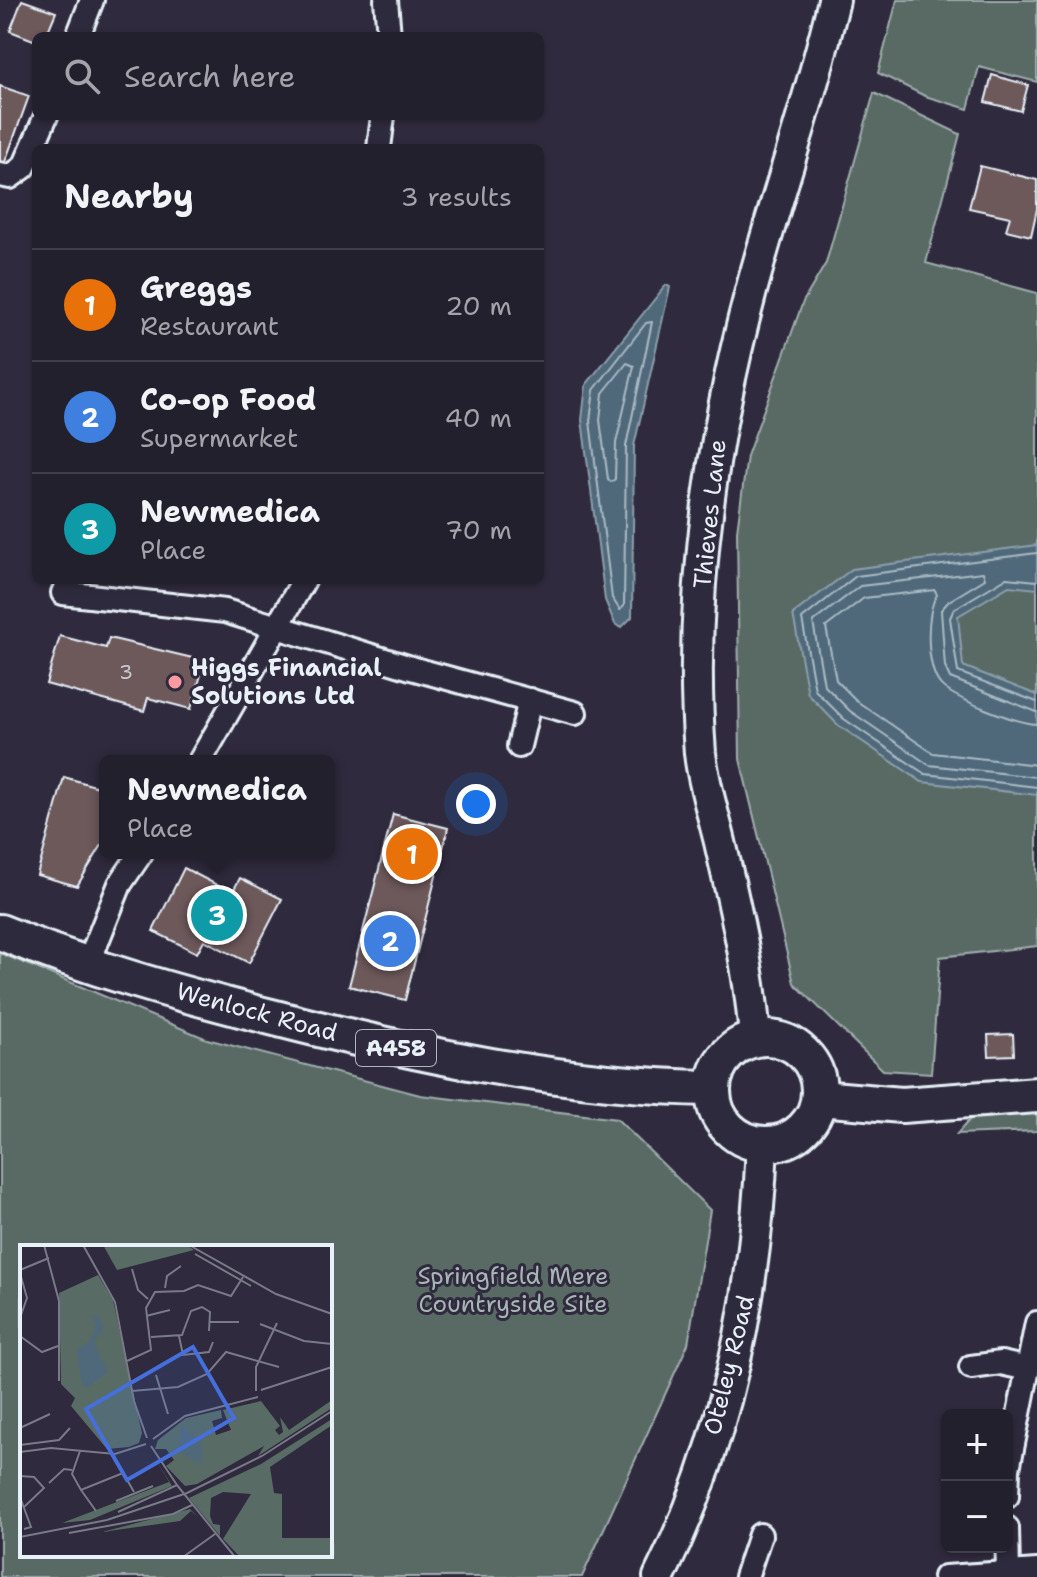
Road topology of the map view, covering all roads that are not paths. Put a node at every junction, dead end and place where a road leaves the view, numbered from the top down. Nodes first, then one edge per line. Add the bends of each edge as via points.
1 (92, 0) edge
2 (386, 0) edge
3 (834, 0) edge
4 (80, 32) edge
5 (389, 32) edge
6 (44, 120) edge
7 (382, 120) edge
8 (34, 144) edge
9 (380, 144) edge
10 (32, 148) edge
11 (0, 175) edge
12 (302, 584) edge
13 (63, 593) dead end
14 (279, 625) junction
15 (530, 700) junction
16 (575, 713) dead end
17 (519, 746) dead end
18 (203, 755) edge
19 (137, 859) edge
20 (0, 932) edge
21 (88, 964) junction
22 (755, 1038) junction
23 (712, 1088) junction
24 (1037, 1095) edge
25 (819, 1098) junction
26 (762, 1145) junction
27 (1037, 1323) edge
28 (971, 1367) dead end
29 (1028, 1369) junction
30 (1008, 1481) edge
31 (760, 1535) dead end
32 (1008, 1553) edge
33 (1037, 1571) edge
34 (1008, 1572) junction
35 (752, 1576) edge
36 (659, 1577) edge
37 (945, 1577) edge

1 - 4 street
2 - 5 street
3 - 22 main road, Thieves Lane via 813,90 751,291 719,429 703,530 701,756 745,953
6 - 8 street
7 - 9 street
10 - 11 street via 24,167 10,177
12 - 14 street
13 - 14 street via 225,611
14 - 15 street
14 - 18 street
15 - 16 street
15 - 17 street
19 - 21 street via 120,884
20 - 21 main road, Wenlock Road / A458
21 - 23 main road, Wenlock Road / A458 via 378,1045 569,1077
22 - 23 main road via 725,1056
22 - 25 main road via 780,1040 802,1051 813,1065
23 - 26 main road via 720,1120 745,1141
24 - 25 main road via 902,1105
25 - 26 main road via 806,1127 793,1137
26 - 36 main road, Oteley Road via 755,1240 735,1363 705,1462
27 - 29 street
28 - 29 street via 1001,1363
29 - 30 street
31 - 35 street
32 - 34 street
33 - 34 street
34 - 37 street

